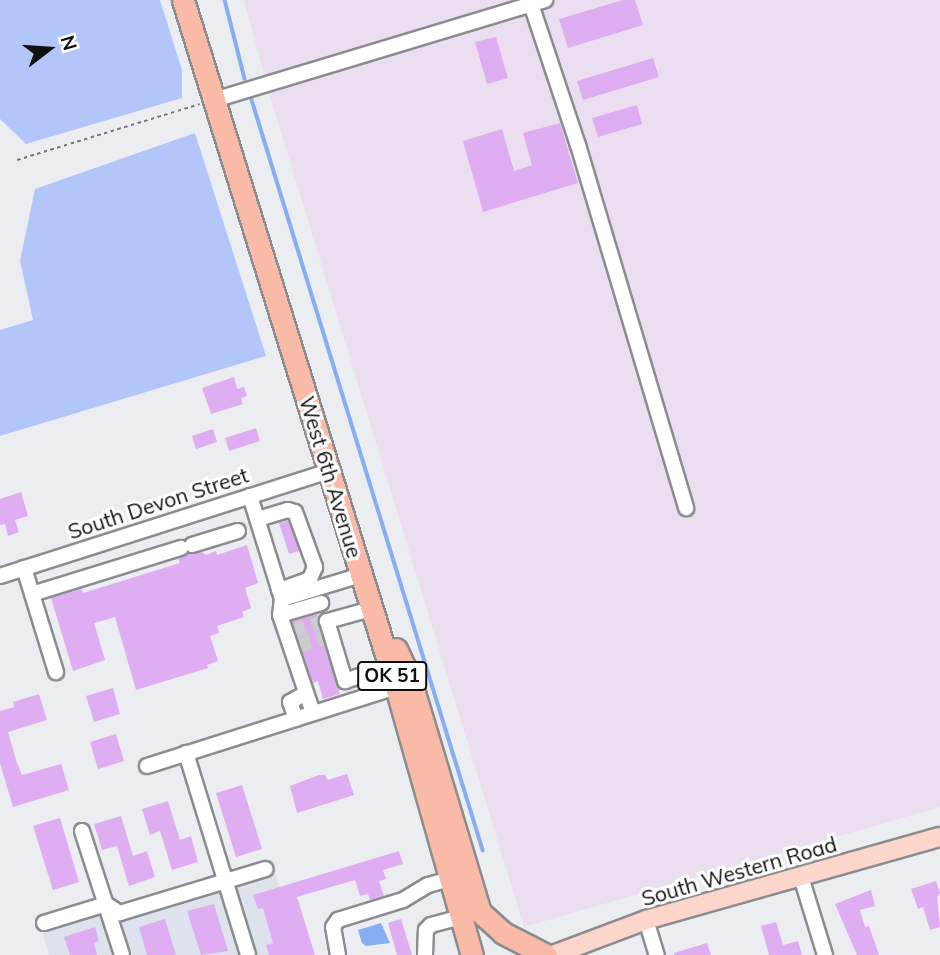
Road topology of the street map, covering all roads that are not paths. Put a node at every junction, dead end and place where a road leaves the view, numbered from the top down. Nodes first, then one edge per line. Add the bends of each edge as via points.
1 (183, 0) edge
2 (536, 2) edge
3 (214, 100) junction
4 (330, 471) junction
5 (250, 496) junction
6 (686, 508) dead end
7 (258, 519) junction
8 (238, 531) dead end
9 (24, 568) junction
10 (361, 575) junction
11 (0, 576) edge
12 (32, 594) junction
13 (281, 595) junction
14 (318, 596) junction
15 (371, 609) junction
16 (280, 615) junction
17 (323, 622) junction
18 (389, 666) junction
19 (56, 672) dead end
20 (345, 681) junction
21 (396, 687) junction
22 (306, 693) junction
23 (354, 700) junction
24 (313, 713) junction
25 (296, 719) junction
26 (186, 753) junction
27 (147, 766) dead end
28 (82, 831) dead end
29 (940, 837) edge
30 (266, 869) dead end
31 (801, 877) junction
32 (451, 879) junction
33 (225, 881) junction
34 (106, 904) junction
35 (461, 916) junction
36 (646, 920) junction
37 (44, 923) dead end
38 (122, 955) edge
39 (248, 955) edge
40 (338, 955) edge
41 (425, 955) edge
42 (472, 955) edge
43 (546, 955) edge
44 (552, 955) edge
45 (657, 955) edge
46 (825, 955) edge

1 - 3 highway, West 6th Avenue / OK 51
2 - 3 street
2 - 6 street
3 - 4 highway, West 6th Avenue / OK 51
4 - 5 street, South Devon Street
4 - 10 highway, West 6th Avenue / OK 51
5 - 7 street
5 - 9 street, South Devon Street
7 - 13 street
7 - 13 street via 295,512 315,567 310,579
8 - 12 street
9 - 11 street, South Devon Street
9 - 12 street
10 - 14 street
10 - 15 highway, West 6th Avenue / OK 51
10 - 43 highway via 410,679 481,912 503,933
12 - 19 street
13 - 14 street
13 - 16 street
14 - 16 street
14 - 17 street
15 - 17 street
15 - 18 highway, West 6th Avenue / OK 51
16 - 22 street
17 - 20 street
18 - 20 street
18 - 21 highway, West 6th Avenue / OK 51
20 - 23 street
21 - 23 street
21 - 32 highway, West 6th Avenue / OK 51
22 - 24 street
22 - 25 street via 290,702
23 - 24 street
24 - 25 street
25 - 26 street
26 - 27 street
26 - 33 street
28 - 34 street
29 - 31 main road, South Western Road
30 - 33 street
31 - 36 main road, South Western Road
31 - 46 street
32 - 35 highway, West 6th Avenue / OK 51
32 - 40 street via 338,920 333,927
33 - 34 street via 120,913
33 - 39 street
34 - 37 street
34 - 38 street
35 - 41 street via 426,930
35 - 42 highway, West 6th Avenue / OK 51
36 - 44 main road, South Western Road
36 - 45 street

